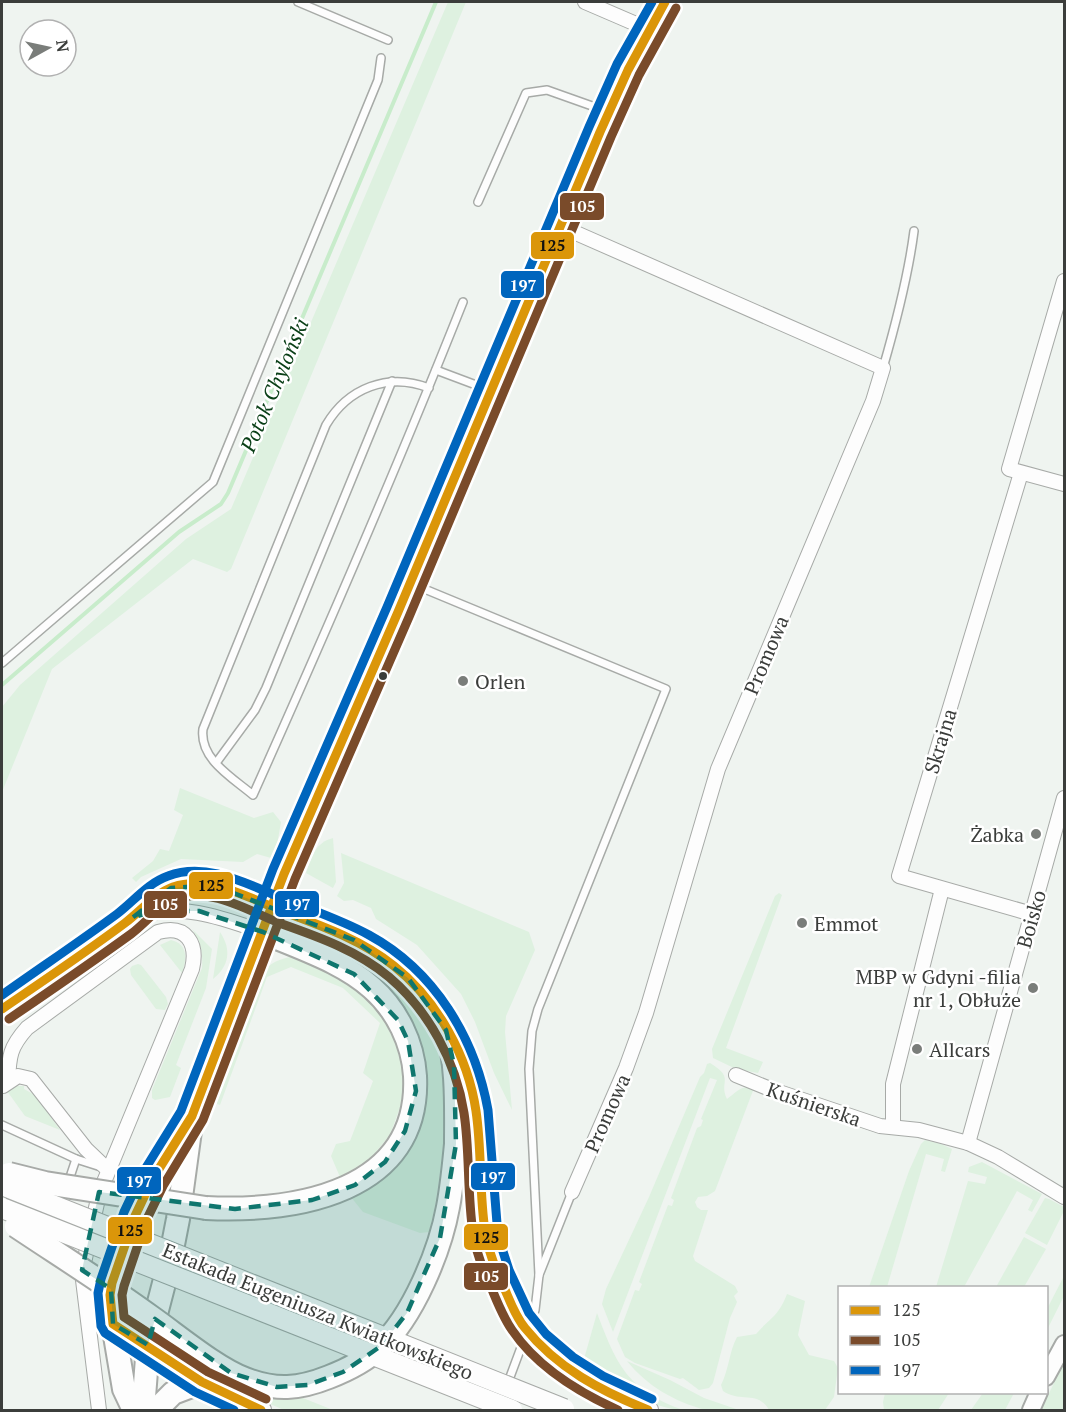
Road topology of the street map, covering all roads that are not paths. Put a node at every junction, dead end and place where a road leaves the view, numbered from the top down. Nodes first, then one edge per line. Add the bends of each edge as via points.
1 (298, 2) edge
2 (585, 2) edge
3 (665, 2) edge
4 (650, 30) junction
5 (388, 40) dead end
6 (381, 58) dead end
7 (609, 112) junction
8 (478, 202) dead end
9 (560, 226) junction
10 (914, 231) dead end
11 (1065, 281) edge
12 (464, 302) dead end
13 (883, 368) junction
14 (436, 370) junction
15 (392, 381) junction
16 (429, 388) junction
17 (492, 391) junction
18 (1021, 473) junction
19 (1065, 484) edge
20 (410, 583) junction
21 (2, 663) edge
22 (216, 763) junction
23 (1065, 798) edge
24 (942, 889) junction
25 (272, 907) junction
26 (1032, 914) junction
27 (132, 918) junction
28 (262, 932) junction
29 (2, 1009) edge
30 (446, 1030) junction
31 (736, 1075) dead end
32 (5, 1084) edge
33 (192, 1116) junction
34 (2, 1125) edge
35 (893, 1126) junction
36 (968, 1143) junction
37 (76, 1159) junction
38 (108, 1170) junction
39 (2, 1171) edge
40 (2, 1185) edge
41 (572, 1192) joint
42 (66, 1193) dead end
43 (1065, 1197) edge
44 (63, 1204) dead end
45 (2, 1210) edge
46 (60, 1215) dead end
47 (2, 1219) edge
48 (57, 1226) dead end
49 (54, 1237) junction
50 (87, 1250) junction
51 (538, 1275) junction
52 (113, 1324) junction
53 (1065, 1344) edge
54 (148, 1345) junction
55 (1048, 1375) edge
56 (202, 1382) junction
57 (1038, 1394) edge
58 (99, 1410) edge
59 (134, 1410) edge
60 (143, 1410) edge
61 (156, 1410) edge
62 (261, 1410) edge
63 (499, 1410) edge
64 (512, 1410) edge
65 (568, 1410) edge
66 (648, 1410) edge
67 (1031, 1410) edge

1 - 5 lane
2 - 4 street
3 - 4 street
4 - 7 street
6 - 21 lane via 378,80 213,482
7 - 8 lane via 547,90 526,93
7 - 9 street
9 - 13 street
9 - 17 street
10 - 13 lane via 910,263
11 - 18 street via 1009,469
12 - 14 lane
13 - 41 street, Promowa via 873,401 718,769 642,1024
14 - 16 lane
14 - 17 lane
15 - 16 lane
15 - 22 lane via 266,688 255,710
15 - 22 lane via 366,388 334,411 326,425 204,722 203,742
16 - 22 lane via 253,795
17 - 20 street
18 - 19 street
18 - 24 street, Skrajna via 899,876
20 - 25 street
20 - 51 lane, Promowa via 666,689 532,1031
23 - 26 street, Boisko
24 - 26 street, Skrajna
24 - 35 street, Kuśnierska via 893,1084
25 - 27 street via 213,885 183,884 160,893
25 - 28 highway
25 - 30 highway via 339,933 385,958 428,1000
26 - 36 street, Boisko
27 - 28 street via 153,911 199,911
27 - 29 street
28 - 33 highway
28 - 39 highway, bridge via 354,974 388,1004 398,1020 408,1041 416,1091 412,1114 396,1149 385,1162 355,1185 312,1200 235,1209 45,1183
30 - 47 highway, bridge via 454,1065 456,1144 440,1238 407,1312 381,1347 343,1372 308,1385 277,1387 231,1373 119,1293
30 - 66 main road, bridge via 463,1065 476,1112 485,1233 496,1269 524,1326 548,1352 588,1383
31 - 35 street, Kuśnierska via 852,1117
32 - 38 street via 18,1076 31,1079 86,1149
32 - 38 street via 9,1056 27,1028 158,932 171,930 191,940 192,969
33 - 52 highway via 152,1180 135,1216 112,1283
33 - 54 highway via 178,1219
34 - 37 lane
35 - 36 street, Kuśnierska
36 - 43 street, Kuśnierska
37 - 38 lane
37 - 42 lane
38 - 50 street
40 - 65 main road, Estakada Eugeniusza Kwiatkowskiego, bridge
41 - 51 lane, Promowa
44 - 46 lane
45 - 49 lane
45 - 64 main road, Estakada Eugeniusza Kwiatkowskiego, bridge
48 - 49 lane
49 - 50 lane
50 - 58 street via 82,1272
51 - 63 lane, Promowa via 535,1310
52 - 54 highway
52 - 59 highway via 124,1389
53 - 55 street
54 - 56 main road
54 - 60 highway
56 - 61 highway via 173,1393
56 - 62 main road
57 - 67 street

